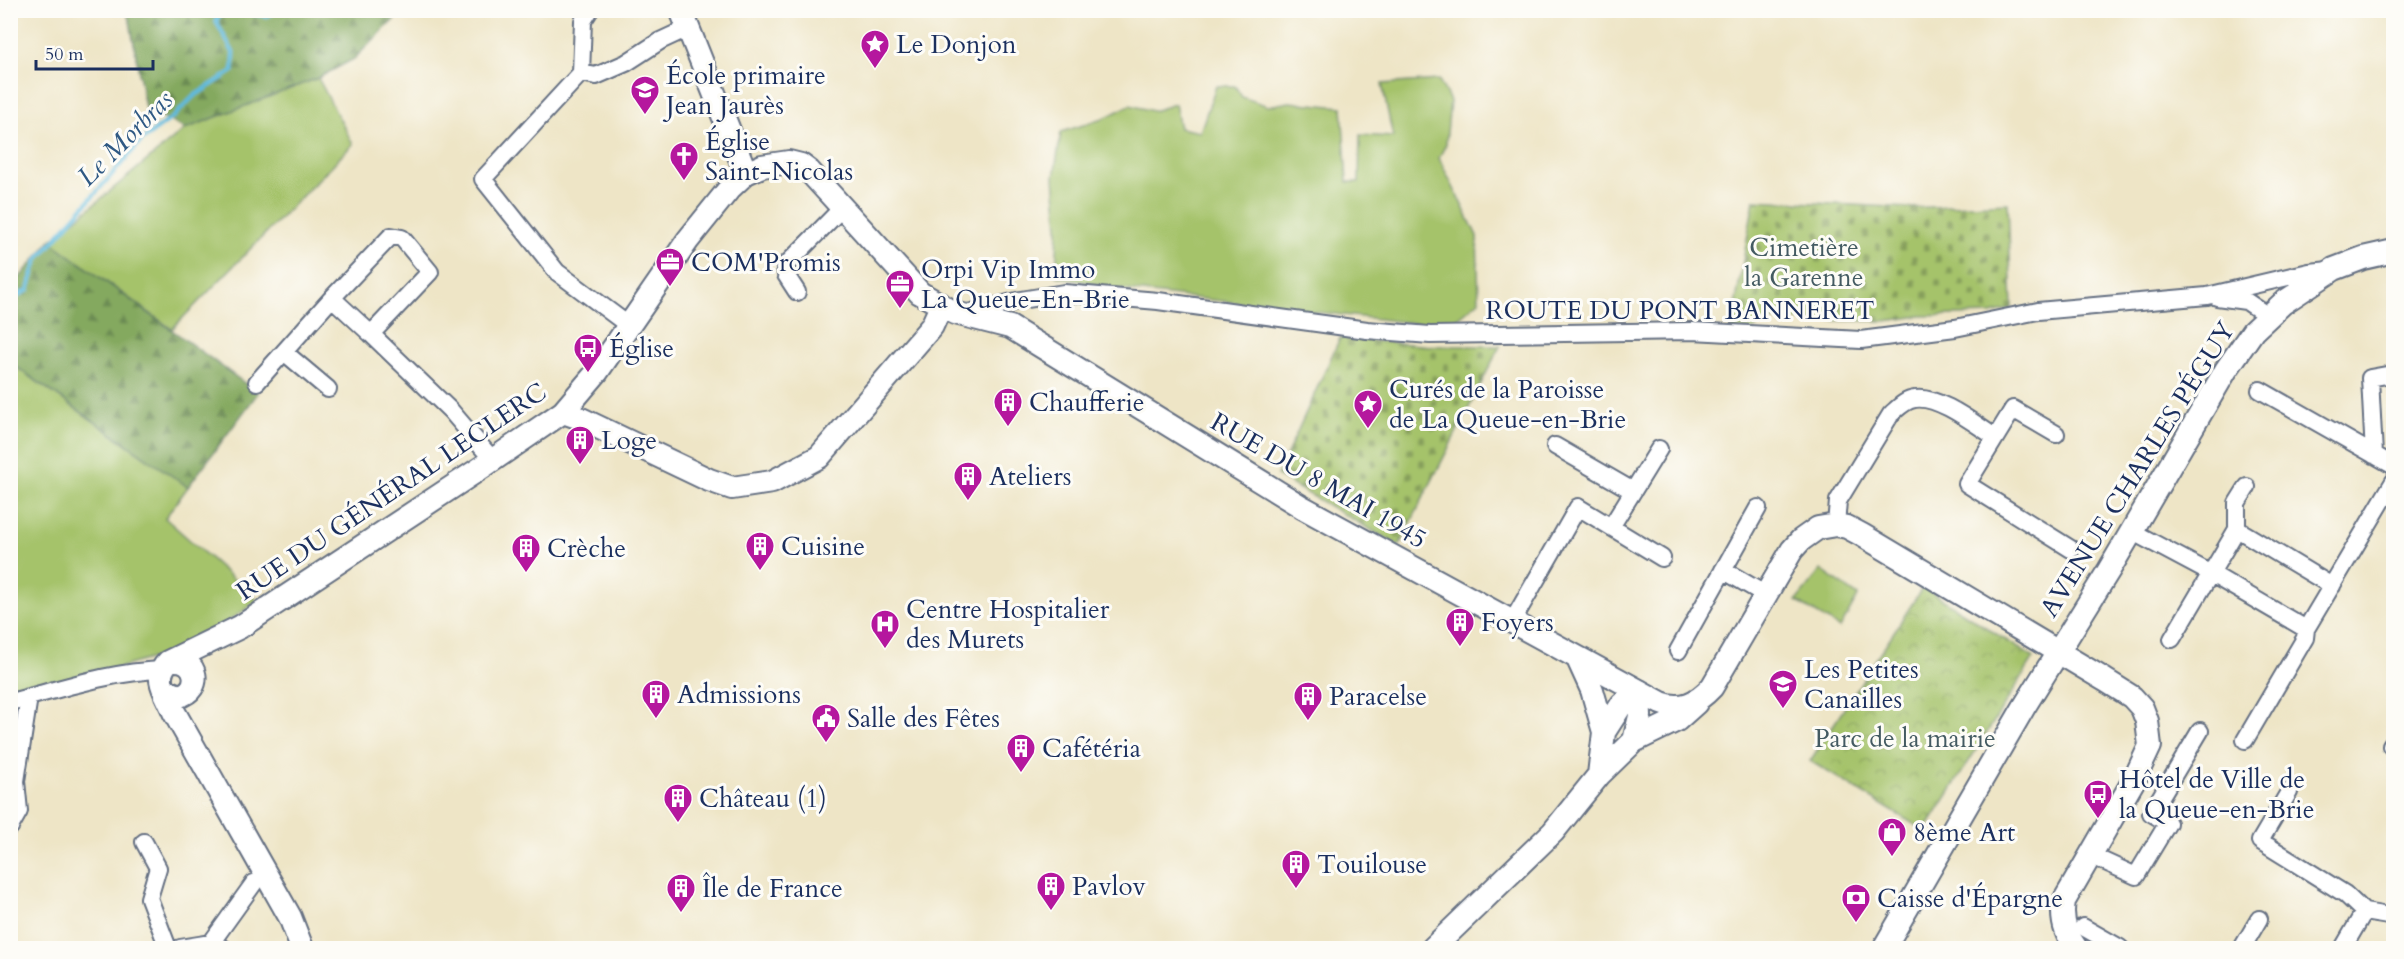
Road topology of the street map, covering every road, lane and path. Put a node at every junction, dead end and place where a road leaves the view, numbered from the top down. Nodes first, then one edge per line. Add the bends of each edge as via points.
1 (590, 10) edge
2 (684, 19) edge
3 (580, 74) junction
4 (746, 173) junction
5 (843, 207) junction
6 (2394, 251) edge
7 (2334, 269) junction
8 (797, 292) dead end
9 (2207, 296) junction
10 (332, 298) junction
11 (1021, 300) junction
12 (948, 315) junction
13 (2268, 316) junction
14 (628, 325) junction
15 (1010, 327) junction
16 (370, 334) junction
17 (284, 352) junction
18 (2391, 374) dead end
19 (257, 382) dead end
20 (328, 389) dead end
21 (2259, 390) dead end
22 (562, 412) junction
23 (2056, 434) dead end
24 (1995, 437) junction
25 (1555, 446) dead end
26 (1659, 449) dead end
27 (2374, 455) junction
28 (495, 459) junction
29 (2394, 466) edge
30 (2394, 481) edge
31 (2247, 487) dead end
32 (1633, 491) junction
33 (1758, 508) dead end
34 (1836, 525) junction
35 (1611, 527) junction
36 (2237, 529) junction
37 (2131, 531) junction
38 (2071, 549) dead end
39 (1662, 558) dead end
40 (1724, 570) junction
41 (2210, 573) junction
42 (2332, 586) junction
43 (1766, 595) junction
44 (1512, 622) junction
45 (240, 627) junction
46 (2306, 629) junction
47 (2172, 639) dead end
48 (1678, 651) dead end
49 (2058, 652) junction
50 (1576, 657) junction
51 (166, 673) junction
52 (192, 685) junction
53 (1639, 691) junction
54 (1703, 696) junction
55 (29, 697) junction
56 (10, 702) edge
57 (2199, 731) dead end
58 (1604, 732) junction
59 (2245, 740) dead end
60 (1634, 741) junction
61 (203, 763) junction
62 (1599, 775) junction
63 (2289, 792) dead end
64 (10, 827) edge
65 (144, 842) dead end
66 (2090, 855) junction
67 (254, 883) dead end
68 (2364, 912) junction
69 (2394, 916) edge
70 (2259, 919) dead end
71 (2080, 938) edge
72 (217, 946) edge
73 (168, 948) edge
74 (180, 948) edge
75 (302, 948) edge
76 (1433, 948) edge
77 (1884, 948) edge
78 (2120, 948) edge
79 (2242, 948) edge
80 (2343, 948) edge

1 - 3 street via 583,21
2 - 3 street via 660,41 626,63 596,76
2 - 4 main road
3 - 14 street via 483,179 557,272
4 - 5 main road via 789,162 801,165
4 - 14 main road, RUE DU GÉNÉRAL LECLERC via 688,240
5 - 8 street via 785,266
5 - 12 main road via 920,293
6 - 7 main road, AVENUE CHARLES PÉGUY
7 - 9 street, ROUTE DU PONT BANNERET
7 - 13 main road, AVENUE CHARLES PÉGUY
9 - 11 street, ROUTE DU PONT BANNERET via 2038,311 1955,328 1860,340 1692,331 1430,335 1158,301 1064,293
9 - 13 street via 2246,302
10 - 16 street
10 - 16 street via 391,236 402,238 430,272
10 - 17 street
11 - 12 street, ROUTE DU PONT BANNERET
11 - 15 street via 1006,315
12 - 15 main road, RUE DU 8 MAI 1945
12 - 22 main road via 819,457 772,482 732,488
13 - 37 main road, AVENUE CHARLES PÉGUY via 2226,370
14 - 22 main road, RUE DU GÉNÉRAL LECLERC via 597,372
15 - 44 main road, RUE DU 8 MAI 1945 via 1302,507
16 - 28 street
17 - 19 street
17 - 20 street
18 - 27 street via 2370,378
21 - 27 street
22 - 28 main road, RUE DU GÉNÉRAL LECLERC
23 - 24 street via 2013,409
24 - 34 street via 1930,400 1915,399 1901,404 1838,501
24 - 38 street via 1967,484
25 - 32 street
26 - 32 street
27 - 29 street
28 - 45 main road, RUE DU GÉNÉRAL LECLERC
30 - 42 street
31 - 36 street via 2237,503
32 - 35 street
33 - 40 street
34 - 43 main road via 1818,528 1801,540 1791,550
34 - 49 main road via 1862,535
35 - 39 street
35 - 44 street via 1578,507
36 - 41 street
36 - 42 street
37 - 41 street
37 - 49 main road, AVENUE CHARLES PÉGUY
40 - 43 street
40 - 48 street
41 - 46 street
41 - 47 street
42 - 46 street
43 - 54 main road
44 - 50 main road, RUE DU 8 MAI 1945
45 - 51 main road, RUE DU GÉNÉRAL LECLERC
45 - 52 main road, RUE DU GÉNÉRAL LECLERC via 207,662
46 - 59 street via 2305,638
49 - 66 main road via 2132,697 2147,721 2150,746
49 - 77 main road, AVENUE CHARLES PÉGUY
50 - 53 main road, RUE DU 8 MAI 1945
50 - 58 main road via 1592,690
51 - 52 main road via 179,696
51 - 52 main road via 179,660 189,664 193,668
51 - 55 street via 134,671
51 - 61 main road
52 - 61 main road via 188,710
53 - 54 main road, RUE DU 8 MAI 1945 via 1670,706 1683,706
53 - 58 main road via 1622,704
53 - 60 main road via 1640,717
54 - 60 main road via 1677,720
55 - 56 street
55 - 64 street via 16,781 19,811
57 - 66 street via 2151,813 2168,823 2136,876
58 - 62 main road
60 - 62 main road
61 - 75 main road via 290,917
62 - 76 main road via 1560,824
63 - 68 street via 2260,841 2345,894
65 - 73 street via 158,868 150,898
66 - 71 main road via 2074,880 2062,911 2067,933
67 - 72 street
68 - 69 street
68 - 80 street
70 - 79 street
71 - 78 street
72 - 74 street

